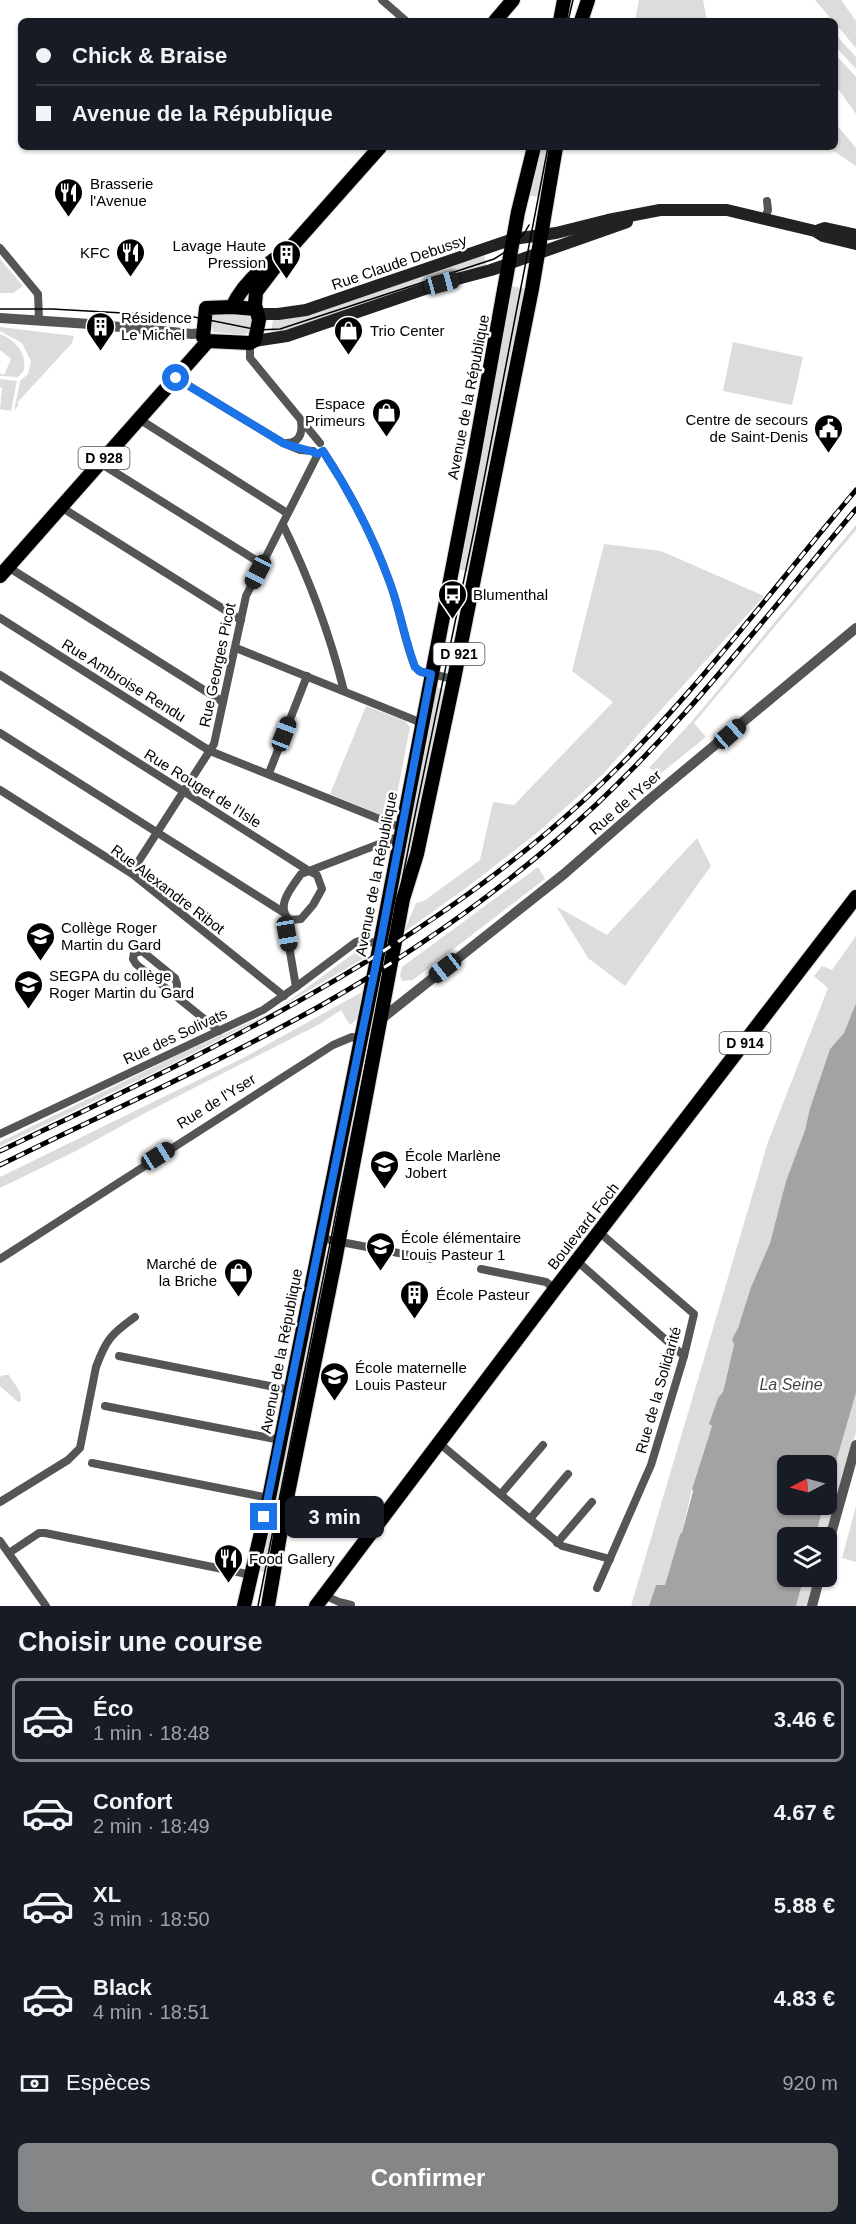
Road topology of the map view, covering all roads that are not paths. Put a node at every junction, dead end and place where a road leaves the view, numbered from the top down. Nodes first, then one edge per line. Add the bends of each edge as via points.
1 (382, 0) edge
2 (513, 0) edge
3 (564, 0) edge
4 (588, 0) edge
5 (403, 18) edge
6 (498, 18) edge
7 (561, 18) edge
8 (582, 18) edge
9 (377, 150) edge
10 (533, 150) edge
11 (556, 150) edge
12 (767, 201) dead end
13 (653, 212) junction
14 (765, 218) junction
15 (815, 231) junction
16 (546, 234) junction
17 (856, 235) edge
18 (514, 239) junction
19 (856, 244) edge
20 (0, 248) edge
21 (543, 250) junction
22 (285, 254) junction
23 (509, 263) junction
24 (232, 307) junction
25 (256, 311) junction
26 (0, 318) edge
27 (39, 320) junction
28 (205, 337) junction
29 (252, 342) junction
30 (176, 378) junction
31 (139, 419) junction
32 (301, 421) junction
33 (283, 443) junction
34 (319, 450) junction
35 (100, 463) junction
36 (61, 507) junction
37 (287, 513) junction
38 (283, 525) junction
39 (262, 564) junction
40 (4, 571) edge
41 (0, 618) edge
42 (241, 620) junction
43 (856, 628) edge
44 (236, 648) junction
45 (431, 674) junction
46 (0, 675) edge
47 (307, 676) junction
48 (454, 679) junction
49 (344, 691) junction
50 (223, 702) junction
51 (422, 723) junction
52 (0, 732) edge
53 (210, 751) junction
54 (269, 773) junction
55 (0, 790) edge
56 (184, 792) junction
57 (158, 832) junction
58 (401, 832) junction
59 (309, 872) junction
60 (131, 873) junction
61 (856, 897) edge
62 (283, 912) junction
63 (290, 920) junction
64 (380, 944) junction
65 (296, 987) junction
66 (385, 991) junction
67 (410, 995) junction
68 (177, 996) junction
69 (284, 996) junction
70 (380, 1020) junction
71 (219, 1031) junction
72 (361, 1039) junction
73 (0, 1134) edge
74 (599, 1232) junction
75 (320, 1238) junction
76 (338, 1242) junction
77 (0, 1259) edge
78 (430, 1259) dead end
79 (577, 1261) junction
80 (481, 1269) dead end
81 (555, 1289) junction
82 (135, 1317) dead end
83 (119, 1356) dead end
84 (684, 1356) junction
85 (290, 1390) junction
86 (105, 1406) dead end
87 (280, 1440) junction
88 (439, 1443) junction
89 (543, 1445) dead end
90 (856, 1445) edge
91 (92, 1463) dead end
92 (568, 1474) dead end
93 (501, 1494) junction
94 (269, 1498) junction
95 (0, 1502) edge
96 (592, 1502) dead end
97 (530, 1519) junction
98 (833, 1527) edge
99 (0, 1541) edge
100 (557, 1542) junction
101 (9, 1553) junction
102 (610, 1559) junction
103 (252, 1575) junction
104 (817, 1587) edge
105 (597, 1588) dead end
106 (320, 1600) edge
107 (351, 1605) edge
108 (46, 1606) edge
109 (244, 1606) edge
110 (268, 1606) edge
111 (812, 1606) edge

1 - 5 street
2 - 6 main road
3 - 7 main road
4 - 8 main road
9 - 22 main road
10 - 18 main road, Avenue de la République / D 921
11 - 16 main road, Avenue de la République / D 921
12 - 14 street
13 - 14 main road via 715,209
13 - 16 main road, Rue Claude Debussy
13 - 21 main road
14 - 15 main road
15 - 17 main road via 825,228
15 - 19 main road
16 - 18 main road, Rue Claude Debussy
16 - 21 main road, Avenue de la République / D 921
18 - 23 main road, Avenue de la République / D 921
18 - 25 main road, Rue Claude Debussy via 306,310
20 - 27 street via 33,286 39,299
21 - 23 main road
21 - 48 main road, Avenue de la République / D 921
22 - 24 main road via 263,268
22 - 25 main road via 256,292
23 - 29 main road via 282,338
23 - 45 main road, Avenue de la République / D 921
24 - 25 main road, D 928
24 - 28 main road, D 928 via 206,308
25 - 29 main road via 258,325
26 - 27 street
27 - 28 street
28 - 29 main road
28 - 30 main road, D 928
29 - 32 street via 250,358
30 - 31 main road, D 928
30 - 33 street
31 - 35 main road, D 928
31 - 37 street
32 - 33 street via 299,438
32 - 34 street
33 - 34 street via 300,450
34 - 37 street, Rue Georges Picot
34 - 45 street via 356,505 373,541 415,667
35 - 36 main road, D 928
35 - 39 street
36 - 40 main road, D 928
36 - 42 street
37 - 38 street, Rue Georges Picot
38 - 39 street, Rue Georges Picot
38 - 49 street via 326,622
39 - 42 street, Rue Georges Picot via 246,596
40 - 50 street
41 - 53 street, Rue Ambroise Rendu
42 - 44 street, Rue Georges Picot
43 - 67 street, Rue de l'Yser via 564,874
44 - 47 street
44 - 50 street, Rue Georges Picot
45 - 48 street
45 - 51 main road, Avenue de la République / D 921
46 - 56 street, Rue Rouget de l'Isle
47 - 49 street
47 - 54 street
48 - 66 main road, Avenue de la République / D 921
49 - 51 street
50 - 53 street, Rue Georges Picot
51 - 58 main road, Avenue de la République / D 921
52 - 57 street
53 - 54 street, Rue Ambroise Rendu
53 - 56 street, Rue Georges Picot
54 - 58 street, Rue Ambroise Rendu
55 - 60 street, Rue Alexandre Ribot
56 - 57 street, Rue Georges Picot
56 - 59 street, Rue Rouget de l'Isle
57 - 60 street, Rue Georges Picot
57 - 62 street
58 - 59 street
58 - 64 main road, Avenue de la République / D 921
59 - 62 street via 300,875 284,901
59 - 63 street via 319,877 321,891 306,915
60 - 69 street, Rue Alexandre Ribot
61 - 74 main road, Boulevard Foch / D 914
62 - 63 street
63 - 65 street via 287,934
64 - 65 street, Rue des Solivats via 356,942
64 - 72 main road, Avenue de la République / D 921
65 - 69 street, Rue des Solivats
66 - 67 street
66 - 70 main road, Avenue de la République / D 921
67 - 70 street, Rue de l'Yser
68 - 68 street via 175,978 142,951 134,953 136,964
68 - 71 street
69 - 71 street, Rue des Solivats
70 - 76 main road, Avenue de la République / D 921
71 - 73 street, Rue des Solivats
72 - 75 main road, Avenue de la République / D 921
72 - 77 street, Rue de l'Yser via 352,1036 331,1046
74 - 79 main road, Boulevard Foch / D 914
74 - 84 street, Rue de la Solidarité via 694,1314
75 - 76 street
75 - 85 main road, Avenue de la République / D 921
76 - 78 street
76 - 110 main road, Avenue de la République / D 921
79 - 81 main road, Boulevard Foch / D 914
79 - 84 street
80 - 81 street via 546,1282
81 - 88 main road, Boulevard Foch / D 914
82 - 95 street via 112,1333 99,1357 80,1448 68,1460
83 - 85 street
84 - 102 street, Rue de la Solidarité via 651,1466
85 - 87 main road, Avenue de la République / D 921
86 - 87 street
87 - 94 main road, Avenue de la République / D 921
88 - 93 street
88 - 106 main road, Boulevard Foch / D 914
89 - 93 street
90 - 98 street
91 - 94 street
92 - 97 street
93 - 97 street
94 - 103 main road, Avenue de la République / D 921
96 - 100 street
97 - 100 street
99 - 101 street
100 - 102 street
101 - 103 street via 45,1533
101 - 108 street
102 - 105 street, Rue de la Solidarité
103 - 109 main road, Avenue de la République / D 921
104 - 111 street
106 - 107 street

